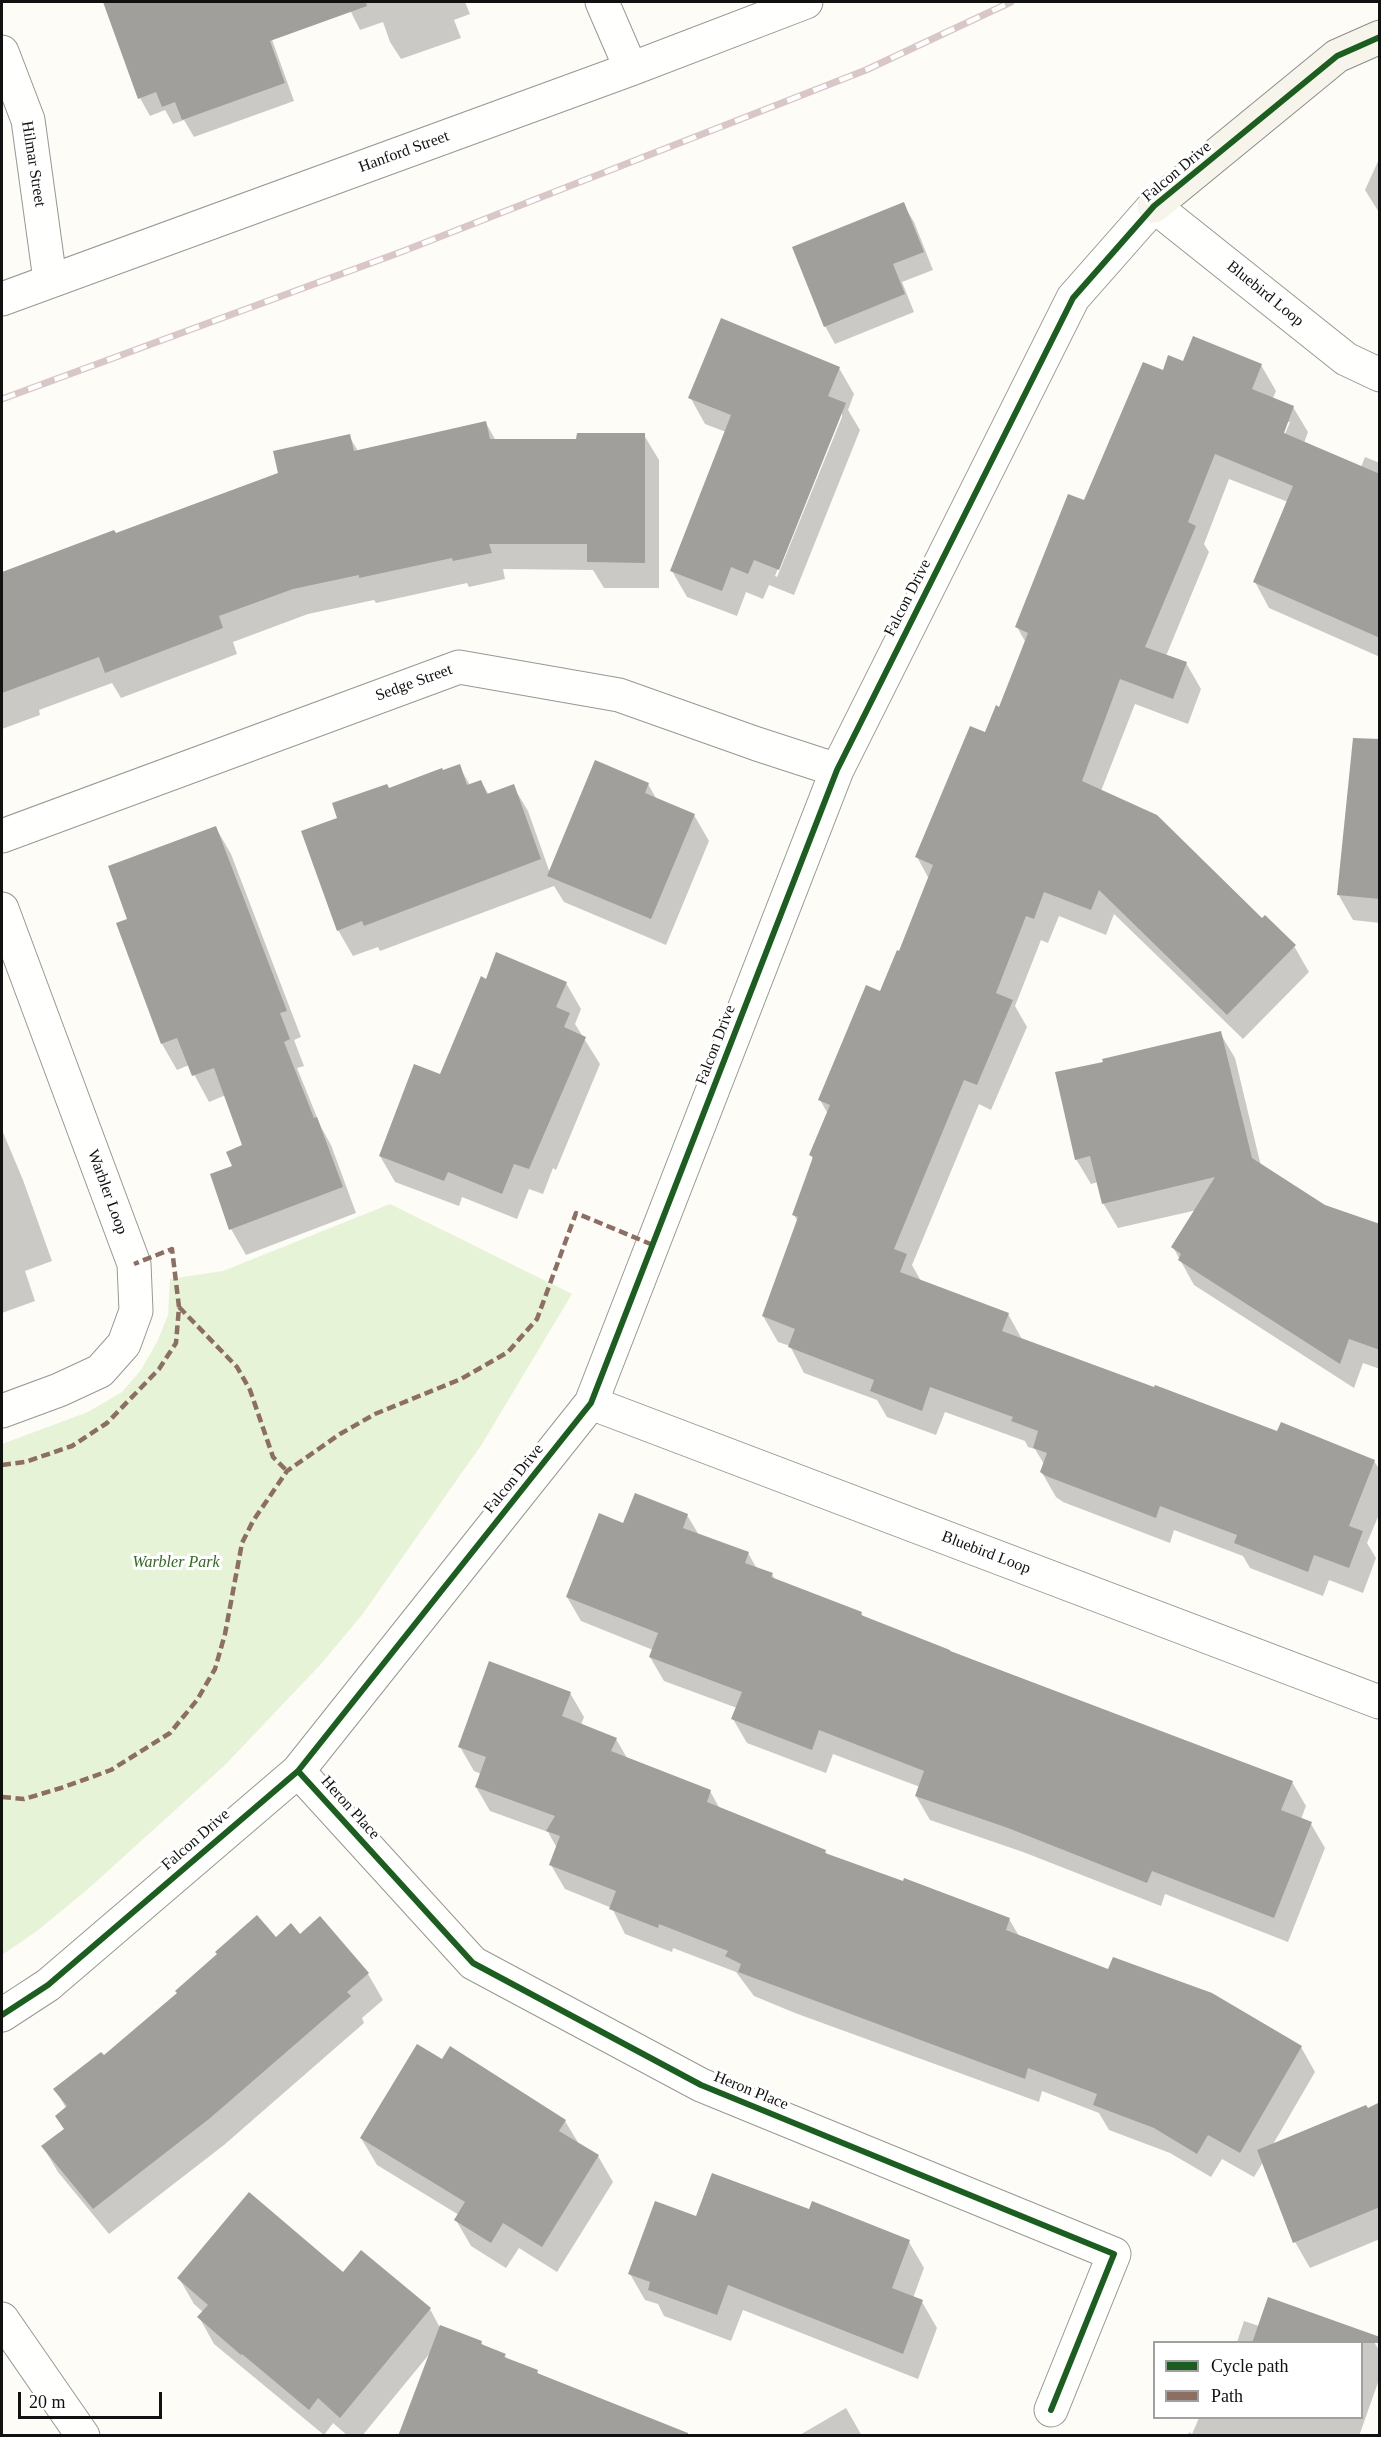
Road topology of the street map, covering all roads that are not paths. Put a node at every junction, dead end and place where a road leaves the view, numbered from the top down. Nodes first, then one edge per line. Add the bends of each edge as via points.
1 (602, 2) edge
2 (806, 2) edge
3 (1380, 37) edge
4 (2, 52) edge
5 (631, 69) junction
6 (1155, 206) junction
7 (50, 280) junction
8 (2, 299) edge
9 (1380, 375) edge
10 (837, 770) junction
11 (2, 837) edge
12 (2, 909) edge
13 (591, 1403) junction
14 (2, 1411) edge
15 (1380, 1700) edge
16 (298, 1771) junction
17 (2, 2015) edge
18 (2, 2319) edge
19 (1051, 2410) dead end
20 (83, 2436) edge

1 - 5 street
2 - 5 street, Hanford Street
3 - 6 street, Falcon Drive via 1337,56
4 - 7 street, Hilmar Street via 28,120
5 - 7 street, Hanford Street
6 - 9 street, Bluebird Loop via 1346,359
6 - 10 street, Falcon Drive via 1073,298
7 - 8 street, Hanford Street
10 - 11 street, Sedge Street via 619,695 459,667
10 - 13 street, Falcon Drive
12 - 14 street, Warbler Loop via 134,1264 136,1311 124,1344 100,1371
13 - 15 street, Bluebird Loop
13 - 16 street, Falcon Drive
16 - 17 street, Falcon Drive via 48,1985
16 - 19 street, Heron Place via 473,1964 701,2085 1114,2254
18 - 20 street

